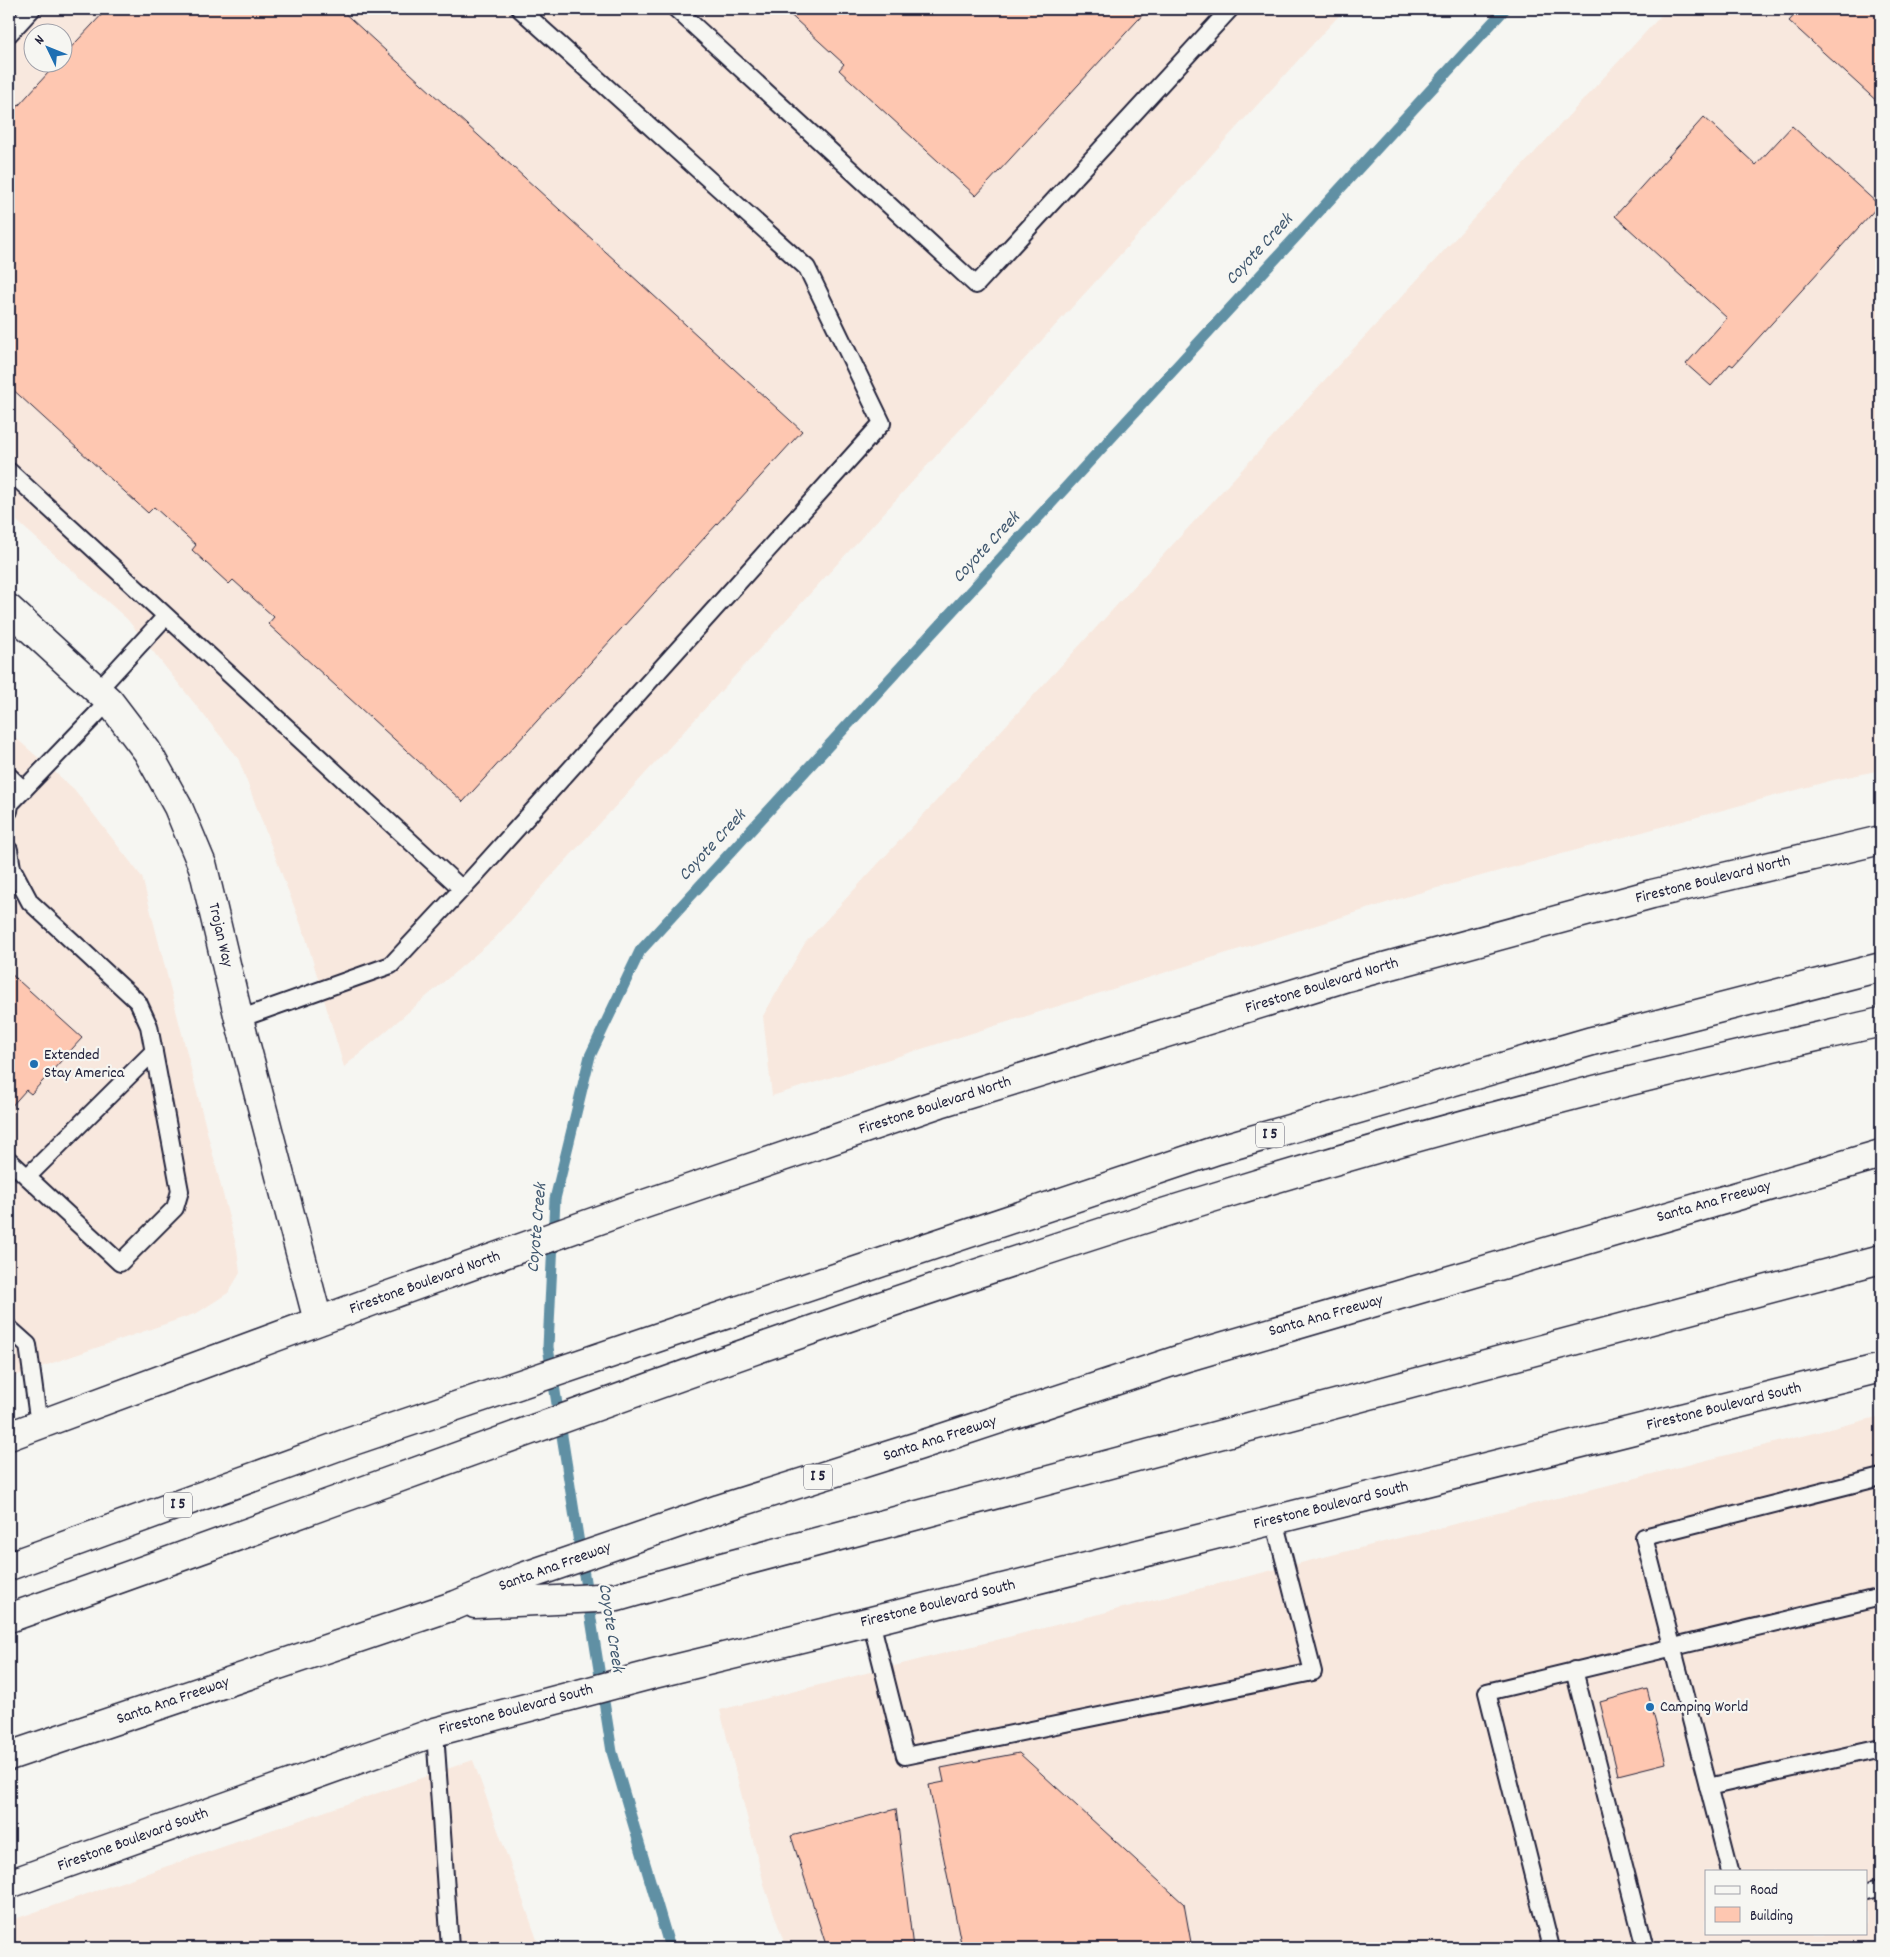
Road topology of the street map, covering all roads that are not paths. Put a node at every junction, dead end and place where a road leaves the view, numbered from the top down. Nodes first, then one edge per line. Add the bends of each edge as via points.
1 (32, 9) edge
2 (520, 9) edge
3 (676, 9) edge
4 (1230, 9) edge
5 (9, 34) edge
6 (9, 471) edge
7 (9, 609) edge
8 (166, 616) junction
9 (103, 696) junction
10 (9, 776) edge
11 (24, 790) junction
12 (9, 811) edge
13 (1881, 840) edge
14 (9, 850) edge
15 (462, 889) junction
16 (1881, 967) edge
17 (239, 1019) junction
18 (1881, 1022) edge
19 (154, 1051) junction
20 (1881, 1154) edge
21 (9, 1160) edge
22 (27, 1177) junction
23 (1881, 1259) edge
24 (318, 1321) junction
25 (9, 1328) edge
26 (1881, 1368) edge
27 (39, 1425) junction
28 (9, 1436) edge
29 (1881, 1477) edge
30 (1274, 1520) junction
31 (9, 1566) edge
32 (1881, 1597) edge
33 (456, 1605) junction
34 (9, 1618) edge
35 (871, 1621) junction
36 (1672, 1646) junction
37 (1574, 1670) junction
38 (435, 1732) junction
39 (1881, 1748) edge
40 (9, 1756) edge
41 (1708, 1788) junction
42 (1730, 1870) edge
43 (9, 1884) edge
44 (1881, 1887) edge
45 (1868, 1890) edge
46 (450, 1948) edge
47 (1551, 1948) edge
48 (1645, 1948) edge

1 - 5 lane
2 - 15 lane via 807,268 882,423
3 - 4 lane via 976,284
6 - 8 lane
7 - 9 main road, Trojan Way
8 - 9 lane
8 - 15 lane
9 - 11 lane
9 - 17 main road, Trojan Way via 147,751 178,807 204,867
10 - 11 lane
11 - 12 lane via 10,804
13 - 24 main road, Firestone Boulevard North via 1652,894 1347,977 940,1103 627,1210
14 - 19 lane via 12,868 30,902 138,1002 149,1026
15 - 17 lane via 391,965
16 - 31 main road, I 5 via 1592,1041 1217,1150 348,1443
17 - 24 main road, Trojan Way
18 - 34 main road via 1550,1101 1228,1193 684,1374
19 - 22 lane
19 - 22 lane via 180,1191 175,1208 155,1229 120,1263
20 - 33 main road, Santa Ana Freeway / I 5 via 1187,1357 719,1509 523,1577
21 - 22 lane
23 - 33 main road via 715,1568 617,1597
24 - 27 main road, Firestone Boulevard North
25 - 27 lane via 28,1345
26 - 30 main road, Firestone Boulevard South
27 - 28 main road, Firestone Boulevard North
29 - 36 lane via 1644,1537
30 - 35 main road, Firestone Boulevard South
30 - 35 lane via 1313,1672 905,1756
32 - 36 lane
33 - 40 main road, Santa Ana Freeway / I 5
35 - 38 main road, Firestone Boulevard South
36 - 37 lane
36 - 41 lane
37 - 47 lane via 1487,1692
37 - 48 lane
38 - 43 main road, Firestone Boulevard South
38 - 46 lane
39 - 41 lane
41 - 42 lane
44 - 45 lane

